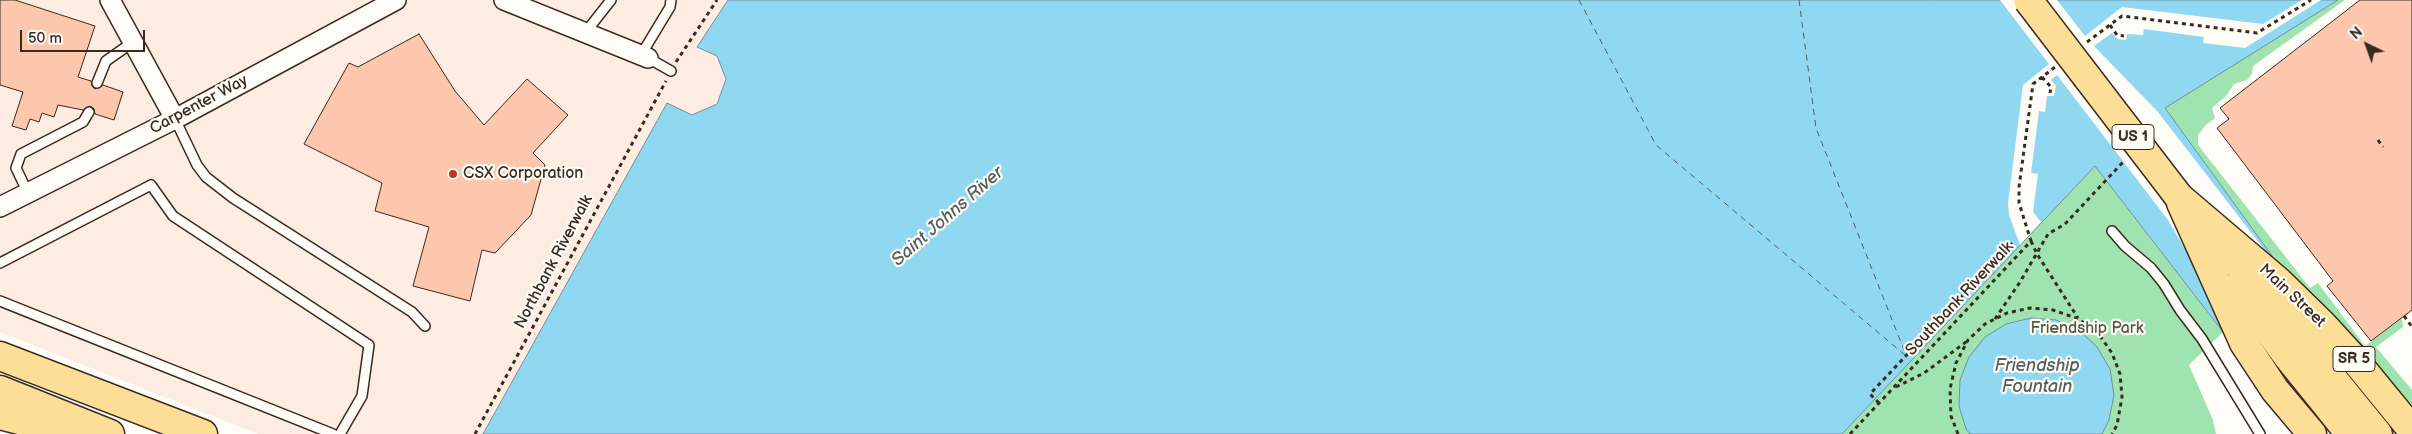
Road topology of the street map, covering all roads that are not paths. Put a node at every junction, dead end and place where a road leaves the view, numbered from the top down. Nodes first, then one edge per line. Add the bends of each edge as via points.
1 (110, 0) edge
2 (396, 0) edge
3 (504, 0) edge
4 (611, 0) edge
5 (671, 0) edge
6 (2028, 0) edge
7 (586, 33) junction
8 (133, 42) junction
9 (644, 57) junction
10 (671, 71) road end
11 (97, 83) dead end
12 (89, 112) dead end
13 (175, 119) junction
14 (28, 193) junction
15 (2179, 197) junction
16 (0, 207) edge
17 (2112, 231) dead end
18 (0, 263) edge
19 (0, 301) edge
20 (2265, 313) junction
21 (425, 326) dead end
22 (0, 356) edge
23 (0, 390) edge
24 (0, 415) edge
25 (2412, 430) edge
26 (74, 434) edge
27 (110, 434) edge
28 (203, 434) edge
29 (333, 434) edge
30 (340, 434) edge
31 (2260, 434) edge
32 (2312, 434) edge
33 (2350, 434) edge
34 (2378, 434) edge

1 - 8 street
2 - 13 street, Carpenter Way
3 - 7 street
4 - 7 lane
5 - 9 lane
6 - 15 main road, Main Street / US 1, bridge
7 - 9 street
8 - 11 lane via 106,61
8 - 13 street
9 - 10 lane
12 - 14 lane via 83,122 21,154 16,168
13 - 14 street, Carpenter Way
13 - 21 lane via 197,165 206,176 234,198 412,312
14 - 16 street, Carpenter Way
15 - 20 main road, US 1
15 - 20 main road, Main Street / SR 5
17 - 31 lane via 2164,284 2202,338
18 - 30 lane via 151,184 173,216 369,345 362,396
19 - 29 lane
20 - 25 main road, Main Street / SR 5 via 2347,350
20 - 32 main road, Main Street / SR 5 via 2263,373
20 - 33 main road, US 1
20 - 34 main road, US 1
22 - 28 main road
23 - 27 main road
24 - 26 main road

